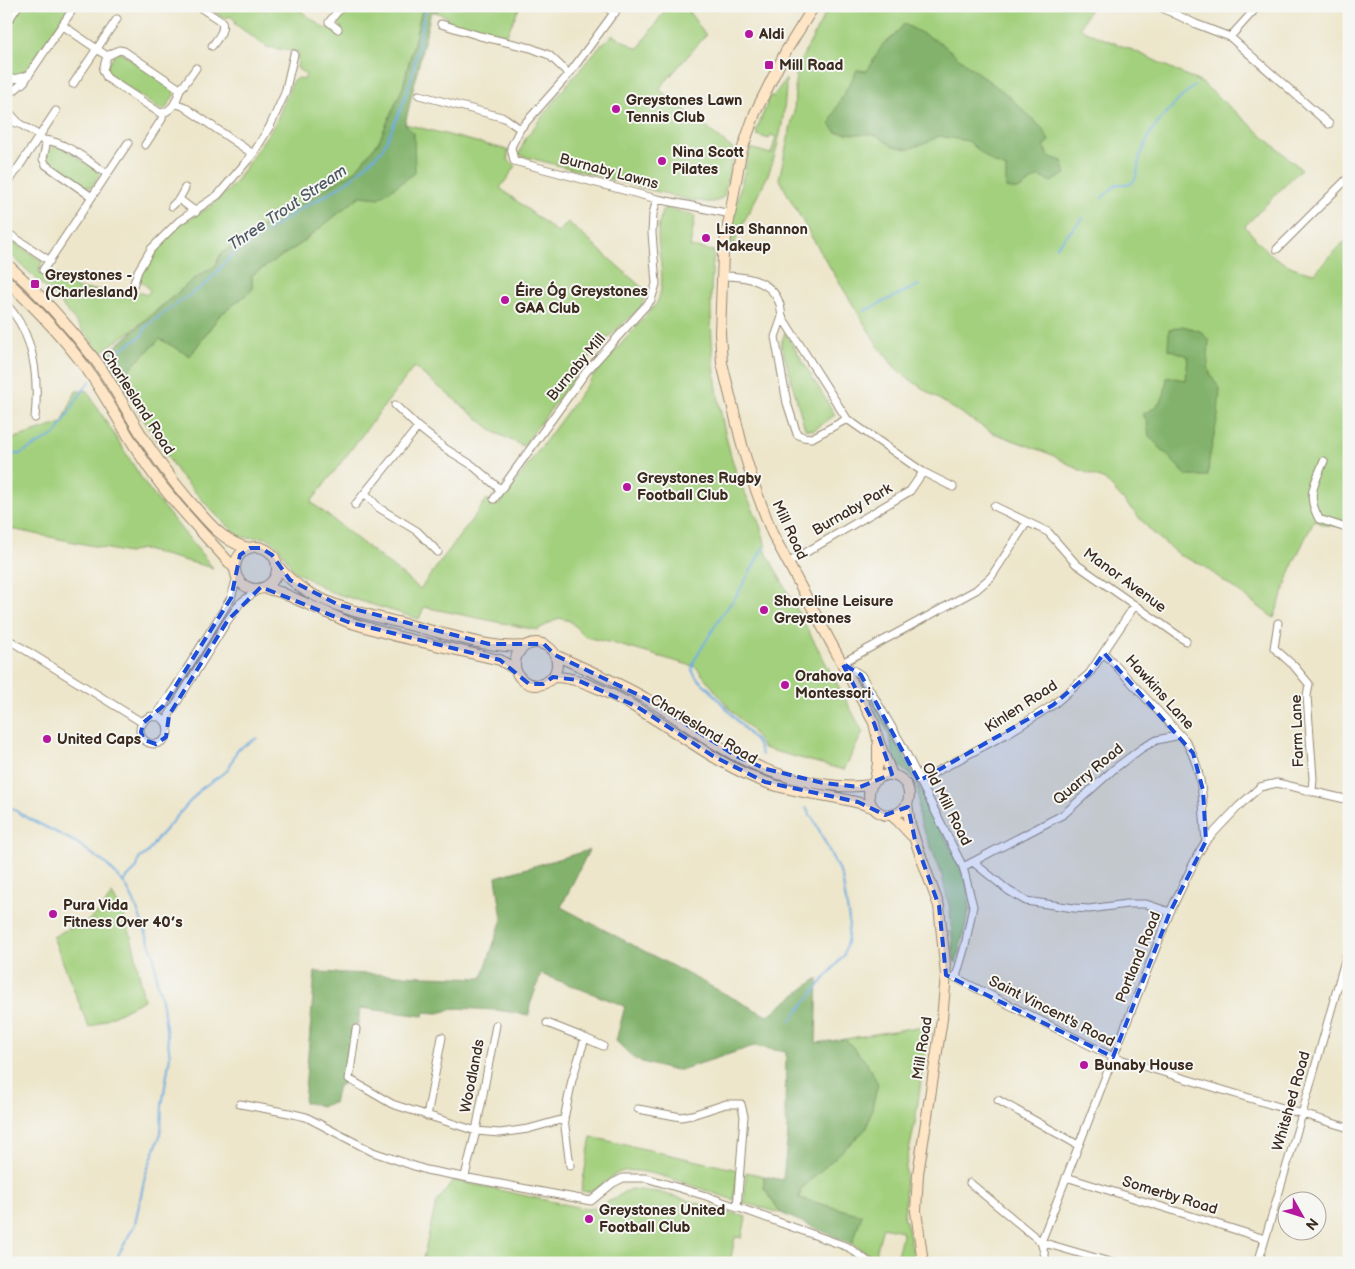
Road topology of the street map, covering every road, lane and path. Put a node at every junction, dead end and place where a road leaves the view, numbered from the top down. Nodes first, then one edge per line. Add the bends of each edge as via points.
1 (18, 6) edge
2 (75, 6) edge
3 (198, 6) edge
4 (342, 6) edge
5 (604, 6) edge
6 (619, 6) edge
7 (814, 6) edge
8 (1158, 6) edge
9 (1258, 6) edge
10 (615, 13) junction
11 (117, 19) dead end
12 (6, 24) edge
13 (441, 24) dead end
14 (62, 25) junction
15 (338, 29) dead end
16 (1230, 37) junction
17 (212, 46) dead end
18 (96, 48) junction
19 (294, 54) dead end
20 (107, 56) junction
21 (196, 68) dead end
22 (570, 74) junction
23 (29, 75) junction
24 (6, 81) edge
25 (73, 84) dead end
26 (180, 89) junction
27 (419, 95) dead end
28 (6, 97) edge
29 (176, 104) junction
30 (6, 109) edge
31 (56, 111) dead end
32 (162, 113) junction
33 (6, 120) edge
34 (20, 124) junction
35 (1329, 124) dead end
36 (520, 129) junction
37 (42, 138) junction
38 (128, 143) dead end
39 (145, 145) dead end
40 (253, 154) junction
41 (107, 174) junction
42 (1349, 177) edge
43 (6, 186) edge
44 (185, 188) dead end
45 (92, 196) junction
46 (179, 199) junction
47 (657, 199) junction
48 (172, 206) dead end
49 (196, 212) junction
50 (731, 214) junction
51 (6, 232) edge
52 (1277, 249) dead end
53 (50, 261) junction
54 (6, 263) edge
55 (43, 270) dead end
56 (722, 276) junction
57 (6, 280) edge
58 (133, 286) dead end
59 (6, 304) edge
60 (782, 317) junction
61 (395, 405) dead end
62 (35, 418) dead end
63 (846, 419) junction
64 (418, 427) junction
65 (1324, 461) dead end
66 (923, 472) junction
67 (953, 488) dead end
68 (501, 490) junction
69 (365, 493) junction
70 (494, 499) dead end
71 (355, 505) dead end
72 (994, 506) dead end
73 (1027, 522) junction
74 (1349, 529) edge
75 (250, 548) junction
76 (438, 552) dead end
77 (788, 563) junction
78 (277, 565) junction
79 (236, 573) junction
80 (261, 588) junction
81 (1135, 605) junction
82 (1278, 623) dead end
83 (6, 638) edge
84 (1186, 641) dead end
85 (525, 646) junction
86 (1104, 653) junction
87 (555, 655) junction
88 (842, 663) junction
89 (515, 670) junction
90 (553, 676) junction
91 (154, 717) junction
92 (142, 723) junction
93 (168, 728) junction
94 (1180, 735) junction
95 (878, 740) junction
96 (892, 775) junction
97 (919, 781) junction
98 (873, 783) junction
99 (1312, 792) junction
100 (1349, 800) edge
101 (907, 803) junction
102 (872, 806) junction
103 (890, 815) junction
104 (915, 840) junction
105 (1206, 841) junction
106 (972, 862) junction
107 (964, 867) junction
108 (1170, 912) junction
109 (1349, 946) edge
110 (951, 976) junction
111 (1339, 981) junction
112 (1349, 985) edge
113 (547, 1023) dead end
114 (496, 1025) dead end
115 (356, 1028) dead end
116 (442, 1037) dead end
117 (585, 1038) junction
118 (603, 1046) dead end
119 (1113, 1057) junction
120 (998, 1100) dead end
121 (240, 1104) dead end
122 (638, 1109) dead end
123 (1302, 1114) junction
124 (427, 1116) junction
125 (564, 1119) junction
126 (1349, 1128) edge
127 (476, 1131) junction
128 (1078, 1145) junction
129 (570, 1166) dead end
130 (464, 1176) junction
131 (1066, 1177) junction
132 (970, 1183) dead end
133 (737, 1208) junction
134 (1265, 1239) junction
135 (1041, 1242) junction
136 (870, 1263) edge
137 (924, 1263) edge
138 (1047, 1263) edge
139 (1113, 1263) edge
140 (1258, 1263) edge

1 - 12 street
2 - 14 street
3 - 17 street via 222,22 221,34
4 - 15 street via 329,22
5 - 10 street
6 - 10 street, Burnaby Lawns
7 - 50 main road, Mill Road via 786,51 755,113 740,153
8 - 16 street
9 - 16 street
10 - 22 street, Burnaby Lawns
11 - 18 street
13 - 22 street via 531,48 549,55
14 - 18 street
14 - 23 street
16 - 35 street
18 - 20 street
18 - 25 street
19 - 40 street via 285,93
20 - 26 street via 115,51 124,51
20 - 32 street via 103,70 107,78
21 - 26 street
22 - 36 street, Burnaby Lawns
23 - 24 street
23 - 28 street
26 - 29 street
27 - 36 street via 505,118
29 - 32 street
29 - 40 street
30 - 34 street
31 - 37 street
32 - 39 street via 162,119
33 - 34 street
34 - 37 street
36 - 47 street, Burnaby Lawns via 511,147 514,161
37 - 41 street via 68,148
37 - 43 street
37 - 45 street via 46,145 43,159 46,165
38 - 41 street
40 - 49 street via 218,195
41 - 45 street
42 - 52 street
44 - 46 street
45 - 53 street
46 - 48 street
46 - 49 street
47 - 50 street, Burnaby Lawns
47 - 68 street, Burnaby Mill via 652,233 656,284 651,300 586,372
49 - 58 street via 179,221 151,249 138,270
50 - 56 main road, Mill Road
51 - 53 street
53 - 55 street
54 - 75 main road, Charlesland Road via 51,306 96,361 177,488 228,539 240,547
56 - 60 street via 767,284 779,301
56 - 77 main road, Mill Road via 722,362 754,484 772,534
57 - 79 main road, Charlesland Road via 41,313 88,371 172,500
59 - 62 street via 23,330 31,350 36,376
60 - 63 street
60 - 63 street via 775,337 787,403 797,434 812,438
61 - 64 street
63 - 66 street
64 - 68 street
64 - 69 street
65 - 74 street via 1312,496 1313,507 1319,519
66 - 67 street
66 - 77 street, Burnaby Park via 910,491
68 - 70 street, Burnaby Mill
69 - 71 street
69 - 76 street via 379,508 417,531
72 - 73 street, Manor Avenue
73 - 81 street, Manor Avenue via 1048,532 1076,564
73 - 88 street via 991,577 976,590
75 - 78 main road via 267,550
75 - 79 main road via 240,555
77 - 88 main road, Mill Road
78 - 80 main road via 274,579
78 - 85 main road via 290,580 339,605 489,644
79 - 80 main road via 245,586
79 - 91 street via 231,598
80 - 89 main road via 280,592 348,622 500,660
80 - 93 street via 240,603 228,620 169,716
81 - 84 street, Manor Avenue
81 - 86 street, Kinlen Road
82 - 99 street, Farm Lane via 1274,648 1310,684 1307,696
83 - 92 street
85 - 87 main road via 544,644
85 - 89 main road via 516,658
86 - 94 street, Hawkins Lane
86 - 97 street, Kinlen Road via 1089,674 1053,705
87 - 90 main road via 557,668
87 - 98 main road, Charlesland Road via 628,688 736,756 766,769 823,783 860,787
88 - 95 main road, Mill Road via 874,723
88 - 97 street, Old Mill Road via 861,675
89 - 90 main road via 524,681 533,685 543,684
90 - 102 main road, Charlesland Road via 577,680 636,706 713,756 765,782
91 - 92 street
91 - 93 street via 163,720
92 - 93 street via 142,736 152,744 164,741
94 - 105 street, Hawkins Lane via 1193,753 1200,773
94 - 106 street, Quarry Road via 1157,740 1142,748 1064,814
95 - 96 main road, Mill Road
95 - 98 main road, Mill Road via 878,763
96 - 98 main road via 881,776
96 - 101 main road via 905,783 909,793
97 - 107 street, Old Mill Road
98 - 102 main road via 868,794
99 - 100 street, Portland Road
99 - 105 street, Portland Road via 1277,783 1260,787
101 - 103 main road via 901,811
101 - 104 main road, Mill Road
102 - 103 main road via 882,814
103 - 104 main road, Mill Road
104 - 110 main road, Mill Road via 939,906
105 - 108 street, Portland Road
106 - 107 street, Quarry Road
106 - 108 street via 1026,901 1074,908 1146,904
107 - 110 street, Old Mill Road via 973,906 965,946
108 - 119 street, Portland Road
109 - 111 street, Whitshed Road
110 - 119 street, Saint Vincent's Road
110 - 137 main road, Mill Road via 918,1174 916,1212
111 - 112 street
111 - 123 street, Whitshed Road
113 - 117 street
114 - 127 street, Woodlands
115 - 124 street, Woodlands via 348,1079 392,1104
116 - 124 street
117 - 118 street
117 - 125 street
119 - 123 street, Saint Vincent's Road
119 - 128 street, Portland Road
120 - 128 street
121 - 130 street via 306,1117 373,1152 426,1170
122 - 133 street via 681,1116 726,1104 741,1104 744,1116
123 - 126 street, Saint Vincent's Road
123 - 134 street, Whitshed Road
124 - 127 street, Woodlands
125 - 127 street, Woodlands via 500,1133
125 - 129 street
127 - 130 street, Woodlands
128 - 131 street, Portland Road
130 - 133 street via 591,1201 623,1178 646,1178
131 - 134 street, Somerby Road
131 - 135 street, Portland Road
132 - 135 street
133 - 136 street via 848,1247
134 - 140 street, Whitshed Road
135 - 138 street
135 - 139 street

